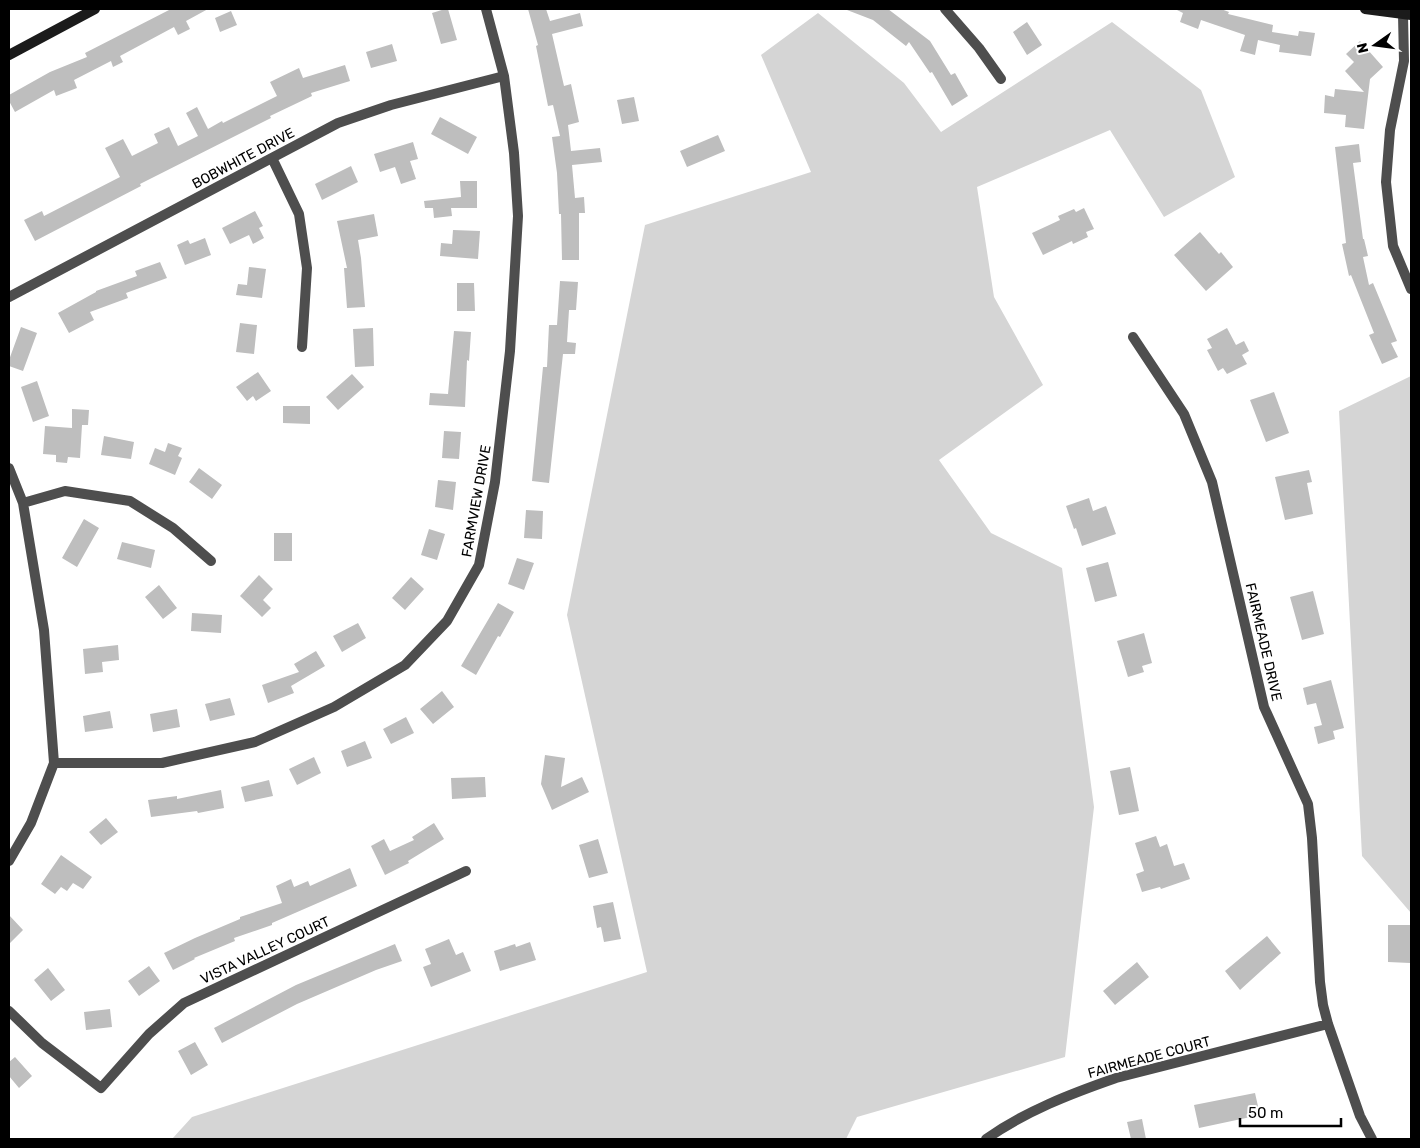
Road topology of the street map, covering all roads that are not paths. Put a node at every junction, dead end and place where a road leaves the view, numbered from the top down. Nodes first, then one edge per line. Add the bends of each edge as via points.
1 (95, 9) edge
2 (486, 9) edge
3 (945, 9) edge
4 (1365, 9) edge
5 (1407, 15) edge
6 (9, 55) edge
7 (504, 76) junction
8 (1002, 79) dead end
9 (272, 158) junction
10 (1411, 290) edge
11 (9, 297) edge
12 (1132, 337) dead end
13 (302, 347) dead end
14 (9, 468) edge
15 (23, 503) junction
16 (211, 561) dead end
17 (54, 763) junction
18 (9, 861) edge
19 (466, 871) dead end
20 (9, 1011) edge
21 (1328, 1024) junction
22 (986, 1139) edge
23 (1372, 1139) edge

1 - 6 street
2 - 7 street, FARMVIEW DRIVE
3 - 8 street
4 - 5 street
5 - 10 street via 1404,61 1390,130 1386,182 1392,246
7 - 9 street, BOBWHITE DRIVE via 391,105 338,123
7 - 17 street, FARMVIEW DRIVE via 518,216 510,351 495,482 479,565 447,621 404,665 334,707 255,742 162,763
9 - 11 street, BOBWHITE DRIVE
9 - 13 street via 298,214 307,268
12 - 21 street, FAIRMEADE DRIVE via 1184,414 1212,482 1264,707 1308,804 1320,982
14 - 15 street
15 - 16 street via 65,491 130,501 173,528
15 - 17 street via 44,630
17 - 18 street via 31,823
19 - 20 street, VISTA VALLEY COURT via 184,1003 149,1034 101,1088 42,1043
21 - 22 street, FAIRMEADE COURT via 1108,1081 1050,1103
21 - 23 street, FAIRMEADE DRIVE via 1360,1116

